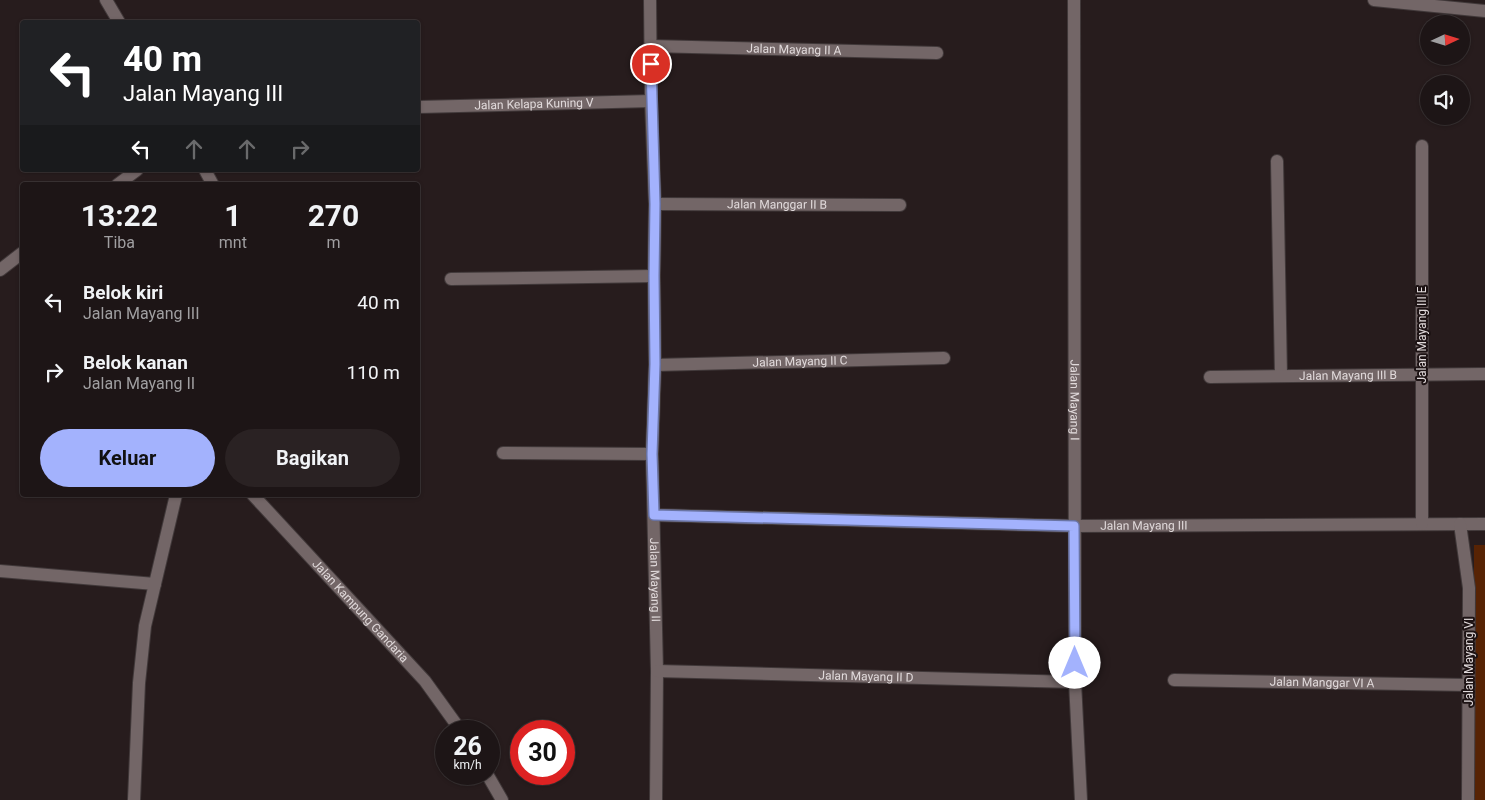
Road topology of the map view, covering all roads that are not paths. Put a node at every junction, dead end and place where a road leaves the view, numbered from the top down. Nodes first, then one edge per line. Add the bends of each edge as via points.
1 (106, 0) edge
2 (650, 0) edge
3 (1074, 0) edge
4 (1374, 0) edge
5 (1485, 11) edge
6 (118, 20) edge
7 (650, 46) junction
8 (937, 53) dead end
9 (651, 101) junction
10 (420, 107) edge
11 (1422, 146) dead end
12 (1277, 160) dead end
13 (134, 172) edge
14 (121, 182) edge
15 (655, 204) junction
16 (900, 205) dead end
17 (20, 255) edge
18 (0, 270) edge
19 (654, 276) junction
20 (451, 279) dead end
21 (944, 358) dead end
22 (655, 364) junction
23 (1421, 374) junction
24 (1485, 374) edge
25 (1281, 376) junction
26 (1210, 377) dead end
27 (503, 453) dead end
28 (652, 454) junction
29 (176, 497) edge
30 (255, 497) edge
31 (654, 515) junction
32 (1422, 524) junction
33 (1460, 524) junction
34 (1485, 524) edge
35 (1074, 526) junction
36 (0, 571) edge
37 (155, 584) junction
38 (657, 671) junction
39 (1174, 680) dead end
40 (1075, 682) junction
41 (1469, 684) junction
42 (453, 720) edge
43 (493, 785) edge
44 (134, 800) edge
45 (502, 800) edge
46 (656, 800) edge
47 (1080, 800) edge
48 (1468, 800) edge

1 - 6 street
2 - 7 street, Jalan Mayang II
3 - 35 street, Jalan Mayang I
4 - 5 street
7 - 8 street, Jalan Mayang II A
7 - 9 street, Jalan Mayang II
9 - 10 street, Jalan Kelapa Kuning V
9 - 15 street, Jalan Mayang II
11 - 23 street, Jalan Mayang III E
12 - 25 street
13 - 14 street
15 - 16 street, Jalan Manggar II B
15 - 19 street, Jalan Mayang II
17 - 18 street
19 - 20 street
19 - 22 street, Jalan Mayang II
21 - 22 street, Jalan Mayang II C
22 - 28 street, Jalan Mayang II
23 - 24 street, Jalan Mayang III B
23 - 25 street, Jalan Mayang III B
23 - 32 street, Jalan Mayang III E
25 - 26 street, Jalan Mayang III B
27 - 28 street
28 - 31 street, Jalan Mayang II
29 - 37 street
30 - 42 street, Jalan Kampung Gandaria via 425,680
31 - 35 street, Jalan Mayang III
31 - 38 street, Jalan Mayang II
32 - 33 street, Jalan Mayang III
32 - 35 street, Jalan Mayang III
33 - 34 street, Jalan Mayang III
33 - 41 street, Jalan Mayang VI via 1469,588
35 - 40 street, Jalan Mayang I
36 - 37 street
37 - 44 street via 141,654
38 - 40 street, Jalan Mayang II D
38 - 46 street, Jalan Mayang II
39 - 41 street, Jalan Manggar VI A
40 - 47 street, Jalan Mayang I
41 - 48 street, Jalan Mayang VI
43 - 45 street

